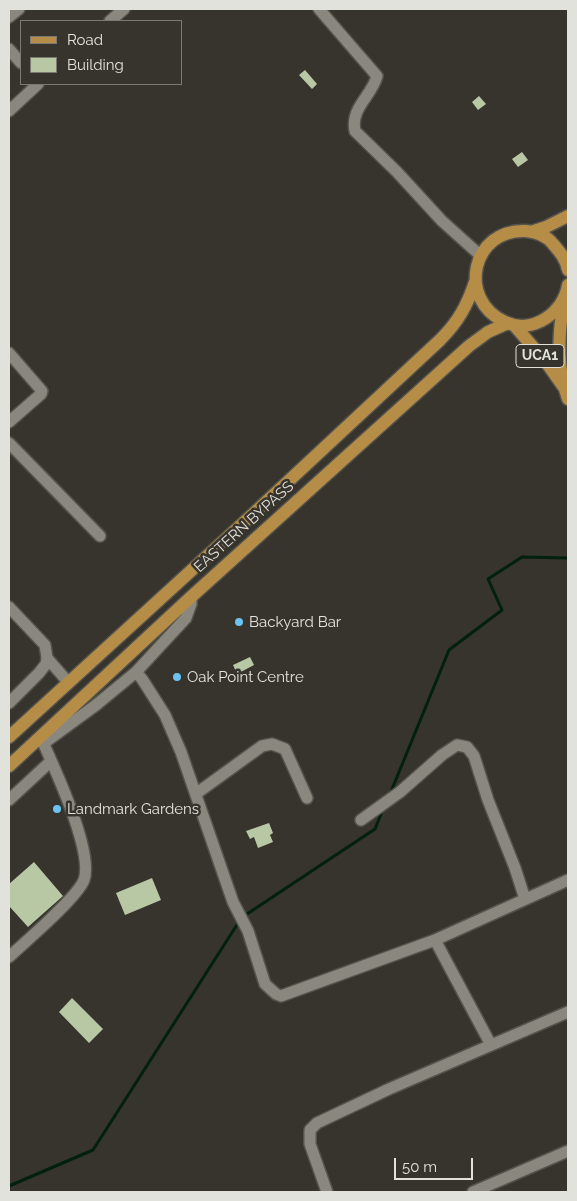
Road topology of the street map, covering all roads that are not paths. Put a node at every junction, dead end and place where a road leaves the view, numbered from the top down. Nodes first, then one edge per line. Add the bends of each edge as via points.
1 (19, 9) edge
2 (320, 9) edge
3 (9, 17) edge
4 (9, 49) edge
5 (20, 62) edge
6 (37, 85) edge
7 (9, 111) edge
8 (568, 216) edge
9 (530, 232) junction
10 (481, 256) junction
11 (568, 270) edge
12 (475, 282) junction
13 (568, 285) edge
14 (565, 299) junction
15 (511, 324) junction
16 (9, 353) edge
17 (566, 394) edge
18 (9, 422) edge
19 (9, 443) edge
20 (100, 536) dead end
21 (191, 597) junction
22 (9, 607) edge
23 (47, 658) junction
24 (136, 672) junction
25 (68, 682) junction
26 (9, 703) edge
27 (9, 737) edge
28 (42, 740) junction
29 (51, 761) junction
30 (9, 766) edge
31 (197, 793) junction
32 (307, 798) dead end
33 (9, 800) edge
34 (361, 820) dead end
35 (568, 880) edge
36 (525, 899) junction
37 (435, 940) junction
38 (9, 957) edge
39 (568, 1012) edge
40 (491, 1045) junction
41 (568, 1151) edge
42 (327, 1192) edge
43 (476, 1192) edge

1 - 3 street
2 - 10 street via 378,76 355,116 356,130 442,221
4 - 5 street
6 - 7 street
8 - 9 main road, EASTERN BYPASS
9 - 10 main road, EASTERN BYPASS via 520,231 499,237
9 - 11 main road via 550,240 564,256
10 - 12 main road, EASTERN BYPASS
12 - 15 main road via 485,307
12 - 25 main road, EASTERN BYPASS via 468,304 440,340
13 - 14 main road
14 - 15 main road, EASTERN BYPASS via 544,320 529,325
14 - 17 main road, UCA1 via 560,356
15 - 17 main road, UCA1 via 546,362
15 - 21 main road, EASTERN BYPASS via 488,332 469,346
16 - 18 street via 42,391
19 - 20 street
21 - 24 street via 186,618
21 - 28 main road, EASTERN BYPASS
22 - 23 street via 45,645
23 - 25 street
23 - 26 street via 39,673
24 - 28 street via 96,705
24 - 31 street via 165,715
25 - 27 main road, EASTERN BYPASS
28 - 29 street
28 - 30 main road, EASTERN BYPASS
29 - 33 street
29 - 38 street via 69,803 86,858 86,873 83,882 64,905
31 - 32 street via 262,746 272,744 285,750
31 - 37 street via 233,902 248,931 265,984 276,994 281,996
34 - 36 street via 400,792 442,755 457,745 467,747 474,756
35 - 36 street
36 - 37 street
37 - 40 street
39 - 40 street
40 - 42 street via 317,1123 310,1130 310,1144
41 - 43 street

